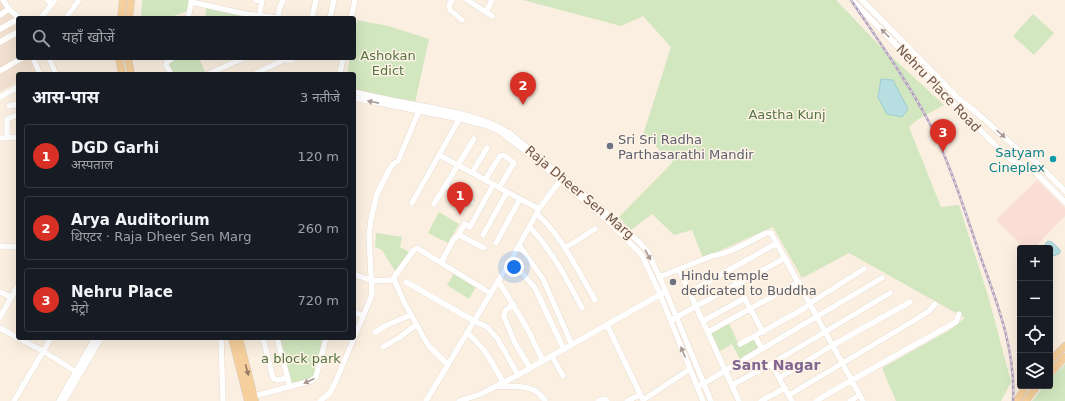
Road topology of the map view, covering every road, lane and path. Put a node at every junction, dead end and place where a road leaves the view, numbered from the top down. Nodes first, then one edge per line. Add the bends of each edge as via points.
1 (3, 0) edge
2 (79, 0) edge
3 (122, 0) edge
4 (131, 0) edge
5 (260, 0) edge
6 (283, 0) edge
7 (316, 0) edge
8 (334, 0) edge
9 (355, 0) edge
10 (452, 0) edge
11 (492, 0) edge
12 (852, 0) edge
13 (862, 0) edge
14 (51, 1) edge
15 (191, 1) edge
16 (471, 1) edge
17 (9, 9) junction
18 (260, 12) dead end
19 (486, 12) junction
20 (0, 15) edge
21 (42, 16) edge
22 (67, 16) edge
23 (121, 16) edge
24 (129, 16) edge
25 (188, 16) edge
26 (245, 16) edge
27 (279, 16) edge
28 (312, 16) edge
29 (330, 16) edge
30 (351, 16) edge
31 (492, 16) dead end
32 (16, 17) edge
33 (16, 20) edge
34 (462, 20) dead end
35 (0, 29) edge
36 (16, 33) edge
37 (0, 42) edge
38 (19, 60) edge
39 (34, 60) edge
40 (50, 60) edge
41 (119, 60) edge
42 (128, 60) edge
43 (169, 60) edge
44 (240, 60) edge
45 (284, 60) edge
46 (343, 60) edge
47 (0, 71) edge
48 (39, 72) edge
49 (55, 72) edge
50 (122, 72) edge
51 (131, 72) edge
52 (170, 72) edge
53 (212, 72) edge
54 (258, 72) edge
55 (340, 72) edge
56 (16, 88) edge
57 (356, 92) edge
58 (0, 97) edge
59 (356, 98) edge
60 (16, 104) edge
61 (9, 106) dead end
62 (419, 111) junction
63 (16, 116) edge
64 (461, 117) junction
65 (16, 137) edge
66 (0, 138) edge
67 (7, 138) junction
68 (474, 139) dead end
69 (487, 148) dead end
70 (439, 155) junction
71 (457, 165) junction
72 (472, 173) junction
73 (561, 179) junction
74 (485, 180) junction
75 (493, 185) junction
76 (445, 186) junction
77 (499, 188) junction
78 (1065, 191) edge
79 (507, 192) junction
80 (520, 199) junction
81 (472, 202) dead end
82 (1065, 202) edge
83 (412, 203) dead end
84 (434, 204) dead end
85 (538, 212) junction
86 (530, 227) junction
87 (595, 230) dead end
88 (458, 235) junction
89 (483, 235) dead end
90 (496, 243) dead end
91 (777, 243) junction
92 (519, 245) junction
93 (0, 246) edge
94 (16, 247) edge
95 (484, 248) dead end
96 (565, 248) junction
97 (785, 258) junction
98 (511, 260) junction
99 (441, 263) junction
100 (679, 269) junction
101 (864, 269) dead end
102 (729, 270) junction
103 (356, 275) edge
104 (659, 277) junction
105 (882, 278) dead end
106 (394, 279) junction
107 (498, 280) junction
108 (372, 281) junction
109 (406, 282) dead end
110 (799, 282) junction
111 (737, 284) junction
112 (16, 289) edge
113 (0, 292) edge
114 (690, 292) junction
115 (890, 292) dead end
116 (490, 293) junction
117 (663, 293) junction
118 (11, 297) junction
119 (744, 298) junction
120 (595, 300) dead end
121 (910, 302) dead end
122 (810, 303) junction
123 (935, 304) dead end
124 (514, 305) junction
125 (696, 306) junction
126 (582, 308) dead end
127 (750, 309) junction
128 (356, 313) edge
129 (959, 314) dead end
130 (411, 315) junction
131 (363, 316) junction
132 (817, 316) junction
133 (0, 317) edge
134 (676, 317) junction
135 (670, 320) junction
136 (474, 321) junction
137 (703, 321) junction
138 (416, 325) junction
139 (606, 325) junction
140 (0, 328) edge
141 (825, 331) junction
142 (375, 332) dead end
143 (467, 332) junction
144 (708, 332) junction
145 (763, 332) junction
146 (356, 333) edge
147 (755, 336) junction
148 (16, 337) edge
149 (22, 340) edge
150 (50, 340) edge
151 (95, 340) edge
152 (100, 340) edge
153 (221, 340) edge
154 (233, 340) edge
155 (240, 340) edge
156 (264, 340) edge
157 (278, 340) edge
158 (325, 340) edge
159 (353, 340) edge
160 (740, 344) dead end
161 (572, 345) junction
162 (833, 345) junction
163 (1065, 346) edge
164 (383, 347) dead end
165 (762, 349) junction
166 (564, 350) junction
167 (43, 351) junction
168 (552, 356) junction
169 (1065, 357) edge
170 (1053, 358) edge
171 (543, 362) junction
172 (843, 363) junction
173 (771, 364) junction
174 (448, 365) junction
175 (530, 368) junction
176 (690, 369) junction
177 (1053, 370) edge
178 (725, 371) junction
179 (78, 373) junction
180 (518, 375) junction
181 (563, 376) dead end
182 (287, 378) junction
183 (779, 378) junction
184 (852, 380) junction
185 (503, 382) junction
186 (704, 383) junction
187 (496, 386) junction
188 (732, 386) junction
189 (290, 387) junction
190 (698, 387) junction
191 (785, 388) junction
192 (1024, 389) edge
193 (1035, 389) edge
194 (65, 394) junction
195 (640, 395) junction
196 (860, 395) junction
197 (790, 398) edge
198 (255, 399) edge
199 (14, 401) edge
200 (59, 401) edge
201 (64, 401) edge
202 (223, 401) edge
203 (248, 401) edge
204 (320, 401) edge
205 (426, 401) edge
206 (458, 401) edge
207 (546, 401) edge
208 (598, 401) edge
209 (606, 401) edge
210 (627, 401) edge
211 (703, 401) edge
212 (711, 401) edge
213 (739, 401) edge
214 (761, 401) edge
215 (816, 401) edge
216 (850, 401) edge
217 (863, 401) edge
218 (1017, 401) edge
219 (1026, 401) edge

1 - 17 street
2 - 22 street
3 - 23 main road
4 - 24 main road
5 - 18 street
6 - 27 street
7 - 28 street
8 - 29 street
9 - 30 street
10 - 34 street via 450,10
11 - 19 street
82 -> 12 street, Nehru Place Road via 1034,170 1011,160 997,147
13 -> 78 street, Nehru Place Road via 958,98 1035,161
14 - 21 street
15 - 25 street
15 - 26 street
16 - 19 street
17 - 20 street
17 - 32 street
19 - 31 street
33 - 35 street
36 - 37 street
38 - 47 street
39 - 48 street
40 - 49 street
41 - 50 main road
42 - 51 main road
43 - 52 street via 166,65
44 - 53 street
45 - 54 street
46 - 55 street
56 - 58 street
57 - 64 street, Raja Dheer Sen Marg
62 -> 59 street, Raja Dheer Sen Marg
60 - 61 street
62 - 64 street, Raja Dheer Sen Marg
62 - 108 street via 398,161 389,170 373,206 369,236
63 - 67 street via 6,121
64 - 70 street
64 - 73 street, Raja Dheer Sen Marg via 487,121 500,127
65 - 67 street
66 - 67 street
68 - 71 street
69 - 72 street
70 - 71 street
70 - 83 street
71 - 72 street
71 - 76 street
72 - 74 street
73 - 85 street
73 -> 104 street, Raja Dheer Sen Marg via 614,219 641,244 648,252
73 - 117 street, Raja Dheer Sen Marg via 637,249
74 - 75 street
74 - 77 street via 500,156 512,160 514,163
75 - 77 street
75 - 88 street via 470,227 465,224
76 - 81 street
76 - 84 street
77 - 79 street
79 - 80 street
79 - 89 street
80 - 85 street
80 - 90 street
85 - 86 street
85 - 96 street
86 - 92 street
86 - 126 street via 554,257
87 - 96 street
88 - 95 street
88 - 99 street
91 - 97 street
91 - 100 street via 771,233 766,233 727,252
91 - 102 street
92 - 98 street
92 - 161 street via 543,279
93 - 94 street
96 - 120 street
97 - 110 street
97 - 111 street
98 - 107 street
98 - 166 street via 535,288
99 - 106 street via 417,248
99 - 116 street
100 - 104 street
100 - 114 street
101 - 122 street
102 - 111 street
102 - 114 street
103 - 108 street
104 - 117 street, Raja Dheer Sen Marg
105 - 132 street
106 - 108 street
106 - 130 street
107 - 116 street
107 - 124 street
108 - 131 street via 372,295
109 - 136 street
110 - 122 street
110 - 127 street
111 - 119 street
111 - 125 street
112 - 118 street
113 - 118 street
114 - 125 street
115 - 141 street
116 - 136 street
117 - 134 street, Raja Dheer Sen Marg
117 - 135 street, Raja Dheer Sen Marg
117 - 139 street
118 - 133 street
119 - 127 street
119 - 137 street
121 - 162 street
122 - 132 street
122 - 145 street
123 - 172 street via 915,320
124 - 171 street
124 - 175 street via 503,314
125 - 134 street
125 - 137 street
127 - 144 street
127 - 145 street
128 - 131 street
129 - 184 street via 956,322
130 - 138 street
130 - 142 street
131 - 146 street
132 - 141 street
132 - 165 street
134 - 135 street
134 - 186 street, Raja Dheer Sen Marg
176 -> 135 street, Raja Dheer Sen Marg
136 - 143 street
136 - 180 street via 487,327 497,338
137 - 144 street
138 - 164 street
138 - 174 street via 430,349
139 - 161 street
139 - 195 street
140 - 148 street
141 - 162 street
141 - 173 street
143 - 174 street
143 - 185 street via 490,357
144 - 178 street
145 - 147 street
147 - 160 street
147 - 165 street
149 - 167 street
150 - 167 street
151 - 179 street
152 - 179 street
153 - 202 street
154 - 203 main road
155 -> 198 main road
156 - 182 street via 273,378
157 - 182 street
158 -> 189 street via 316,377
159 - 204 street via 330,393
161 - 166 street
162 - 172 street
162 - 183 street
163 - 170 main road
165 - 178 street
166 - 168 street
167 - 179 street
167 - 199 street
168 - 171 street
168 - 181 street
169 - 177 main road
171 - 175 street
172 - 184 street
172 - 197 street
173 - 183 street
173 - 188 street
174 - 205 street
175 - 180 street
176 - 190 street, Raja Dheer Sen Marg
176 - 195 street via 645,400
178 - 186 street
178 - 188 street
179 - 194 street
180 - 185 street
182 - 189 street
183 - 191 street
184 - 196 street
184 - 215 street
185 - 187 street
186 - 190 street
186 - 212 street, Raja Dheer Sen Marg
187 - 206 street
187 - 207 street via 530,388
188 - 213 street
189 - 198 street
190 - 211 street, Raja Dheer Sen Marg
191 - 197 street
191 - 214 street
192 - 218 main road
193 - 219 main road
194 - 200 street
194 - 201 street
195 - 210 street
196 - 216 street
196 - 217 street
208 - 209 street

